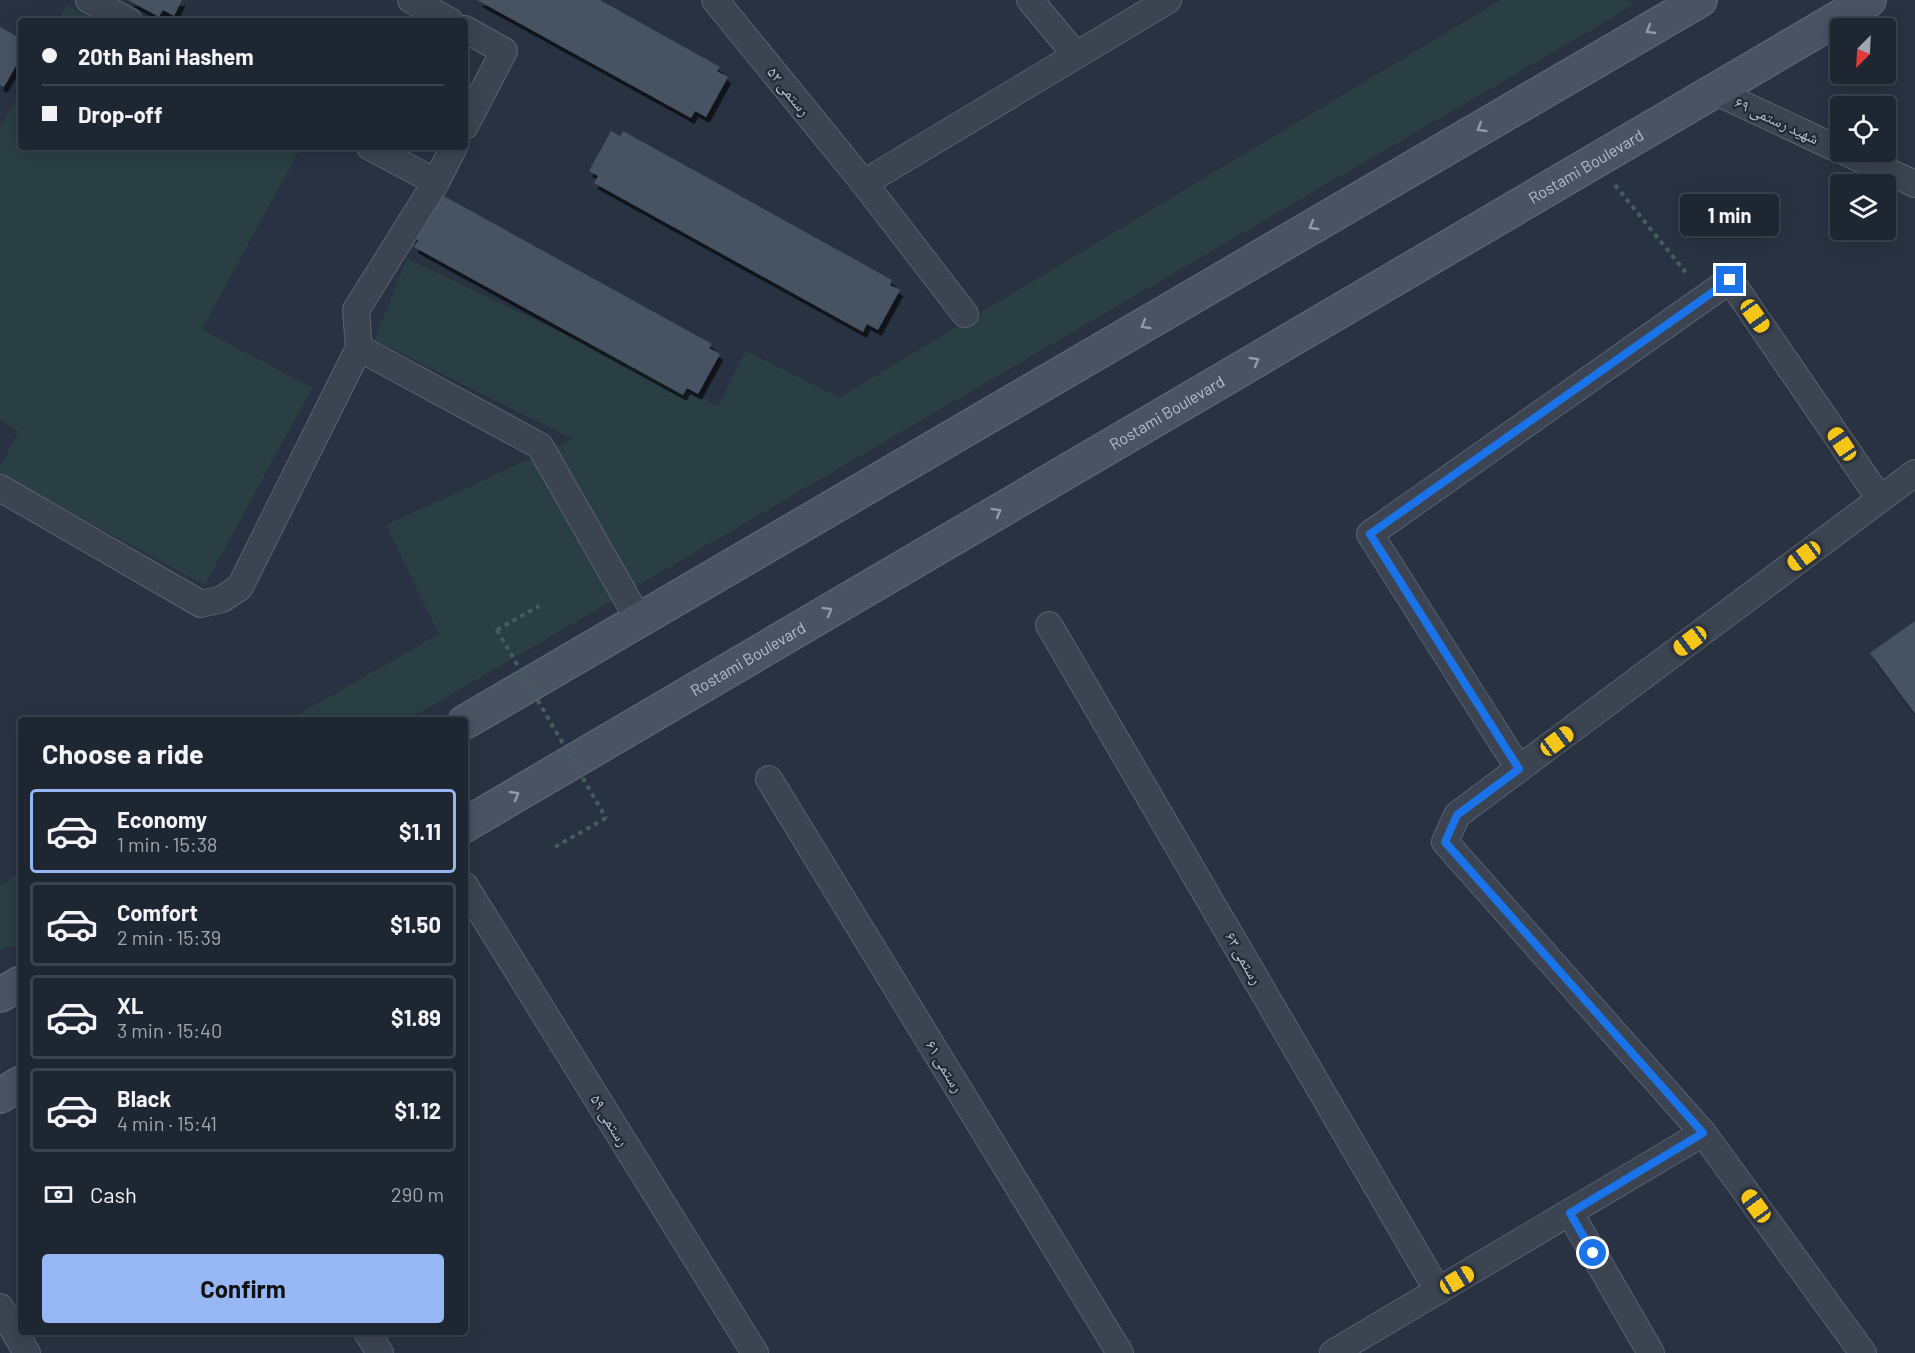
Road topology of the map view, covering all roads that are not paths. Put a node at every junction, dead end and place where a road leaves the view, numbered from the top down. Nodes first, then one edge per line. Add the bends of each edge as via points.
1 (89, 0) edge
2 (411, 0) edge
3 (715, 0) edge
4 (1030, 0) edge
5 (1168, 0) edge
6 (1698, 0) edge
7 (1869, 0) edge
8 (123, 18) edge
9 (444, 18) edge
10 (468, 31) edge
11 (1076, 55) junction
12 (1714, 91) junction
13 (468, 120) edge
14 (1830, 145) edge
15 (376, 150) edge
16 (452, 150) edge
17 (1867, 162) edge
18 (436, 182) junction
19 (864, 183) junction
20 (1915, 184) edge
21 (964, 314) dead end
22 (359, 348) junction
23 (1915, 473) edge
24 (0, 488) edge
25 (1880, 499) junction
26 (639, 620) junction
27 (1049, 625) dead end
28 (468, 720) edge
29 (1519, 769) junction
30 (770, 778) dead end
31 (468, 823) edge
32 (468, 891) edge
33 (18, 985) edge
34 (0, 995) edge
35 (18, 1085) edge
36 (0, 1096) edge
37 (1703, 1133) junction
38 (1570, 1213) junction
39 (1438, 1291) junction
40 (0, 1306) edge
41 (369, 1335) edge
42 (27, 1353) edge
43 (380, 1353) edge
44 (754, 1353) edge
45 (1120, 1353) edge
46 (1334, 1353) edge
47 (1651, 1353) edge
48 (1863, 1353) edge

1 - 8 street
2 - 9 street
3 - 19 street, رستمی ۵۲
4 - 11 street
5 - 11 street
6 -> 26 main road
7 - 12 main road, Rostami Boulevard
10 - 13 street via 504,51
11 - 19 street
12 - 14 street, شهید رستمی ۶۹
31 -> 12 main road, Rostami Boulevard
15 - 18 street
16 - 18 street
17 - 20 street, شهید رستمی ۶۹
18 - 22 street via 356,310
19 - 21 street, رستمی ۵۲
22 - 24 street via 240,587 222,599 201,604
22 - 26 street via 540,446
23 - 25 street
25 - 29 street
25 - 29 street via 1730,280 1370,534
26 - 28 main road
27 - 39 street, رستمی ۶۳
29 - 37 street via 1457,815 1445,842
30 - 45 street, رستمی ۶۱
32 - 44 street, رستمی ۵۹
33 - 34 main road
35 - 36 main road
37 - 38 street
37 - 48 street
38 - 39 street
38 - 47 street
39 - 46 street
40 - 42 street
41 - 43 street

